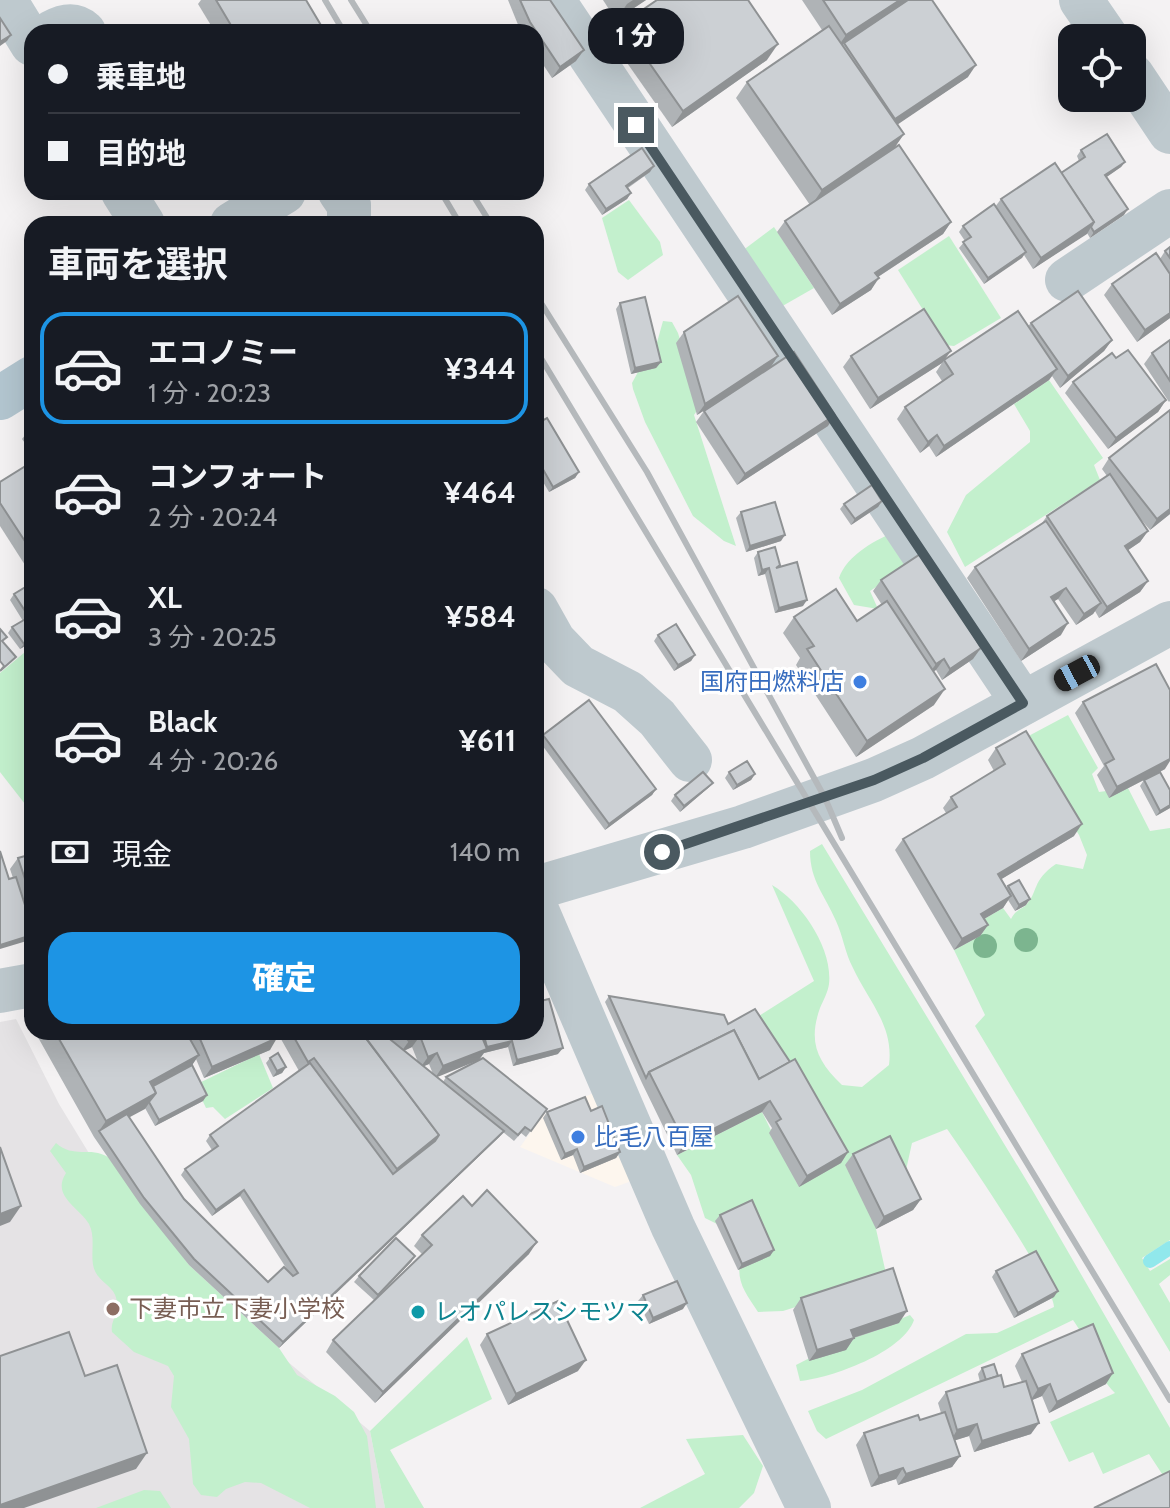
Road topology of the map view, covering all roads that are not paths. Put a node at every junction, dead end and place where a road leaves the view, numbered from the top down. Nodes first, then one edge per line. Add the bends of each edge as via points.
1 (5, 0) edge
2 (553, 0) edge
3 (1081, 0) edge
4 (1097, 24) edge
5 (24, 31) edge
6 (1146, 96) edge
7 (1170, 132) edge
8 (271, 200) edge
9 (1170, 211) edge
10 (245, 216) edge
11 (1067, 280) dead end
12 (24, 383) edge
13 (0, 398) edge
14 (544, 627) edge
15 (1166, 634) edge
16 (1023, 703) junction
17 (690, 760) dead end
18 (544, 886) edge
19 (544, 927) edge
20 (24, 986) edge
21 (0, 991) edge
22 (809, 1508) edge

1 - 5 street
2 - 16 street
3 - 4 street
6 - 7 street
8 - 10 street
9 - 11 street
12 - 13 main road
14 - 17 street via 578,666 628,692 657,718
15 - 16 street
16 - 18 street via 923,758 788,811
19 - 22 street via 673,1227
20 - 21 street

